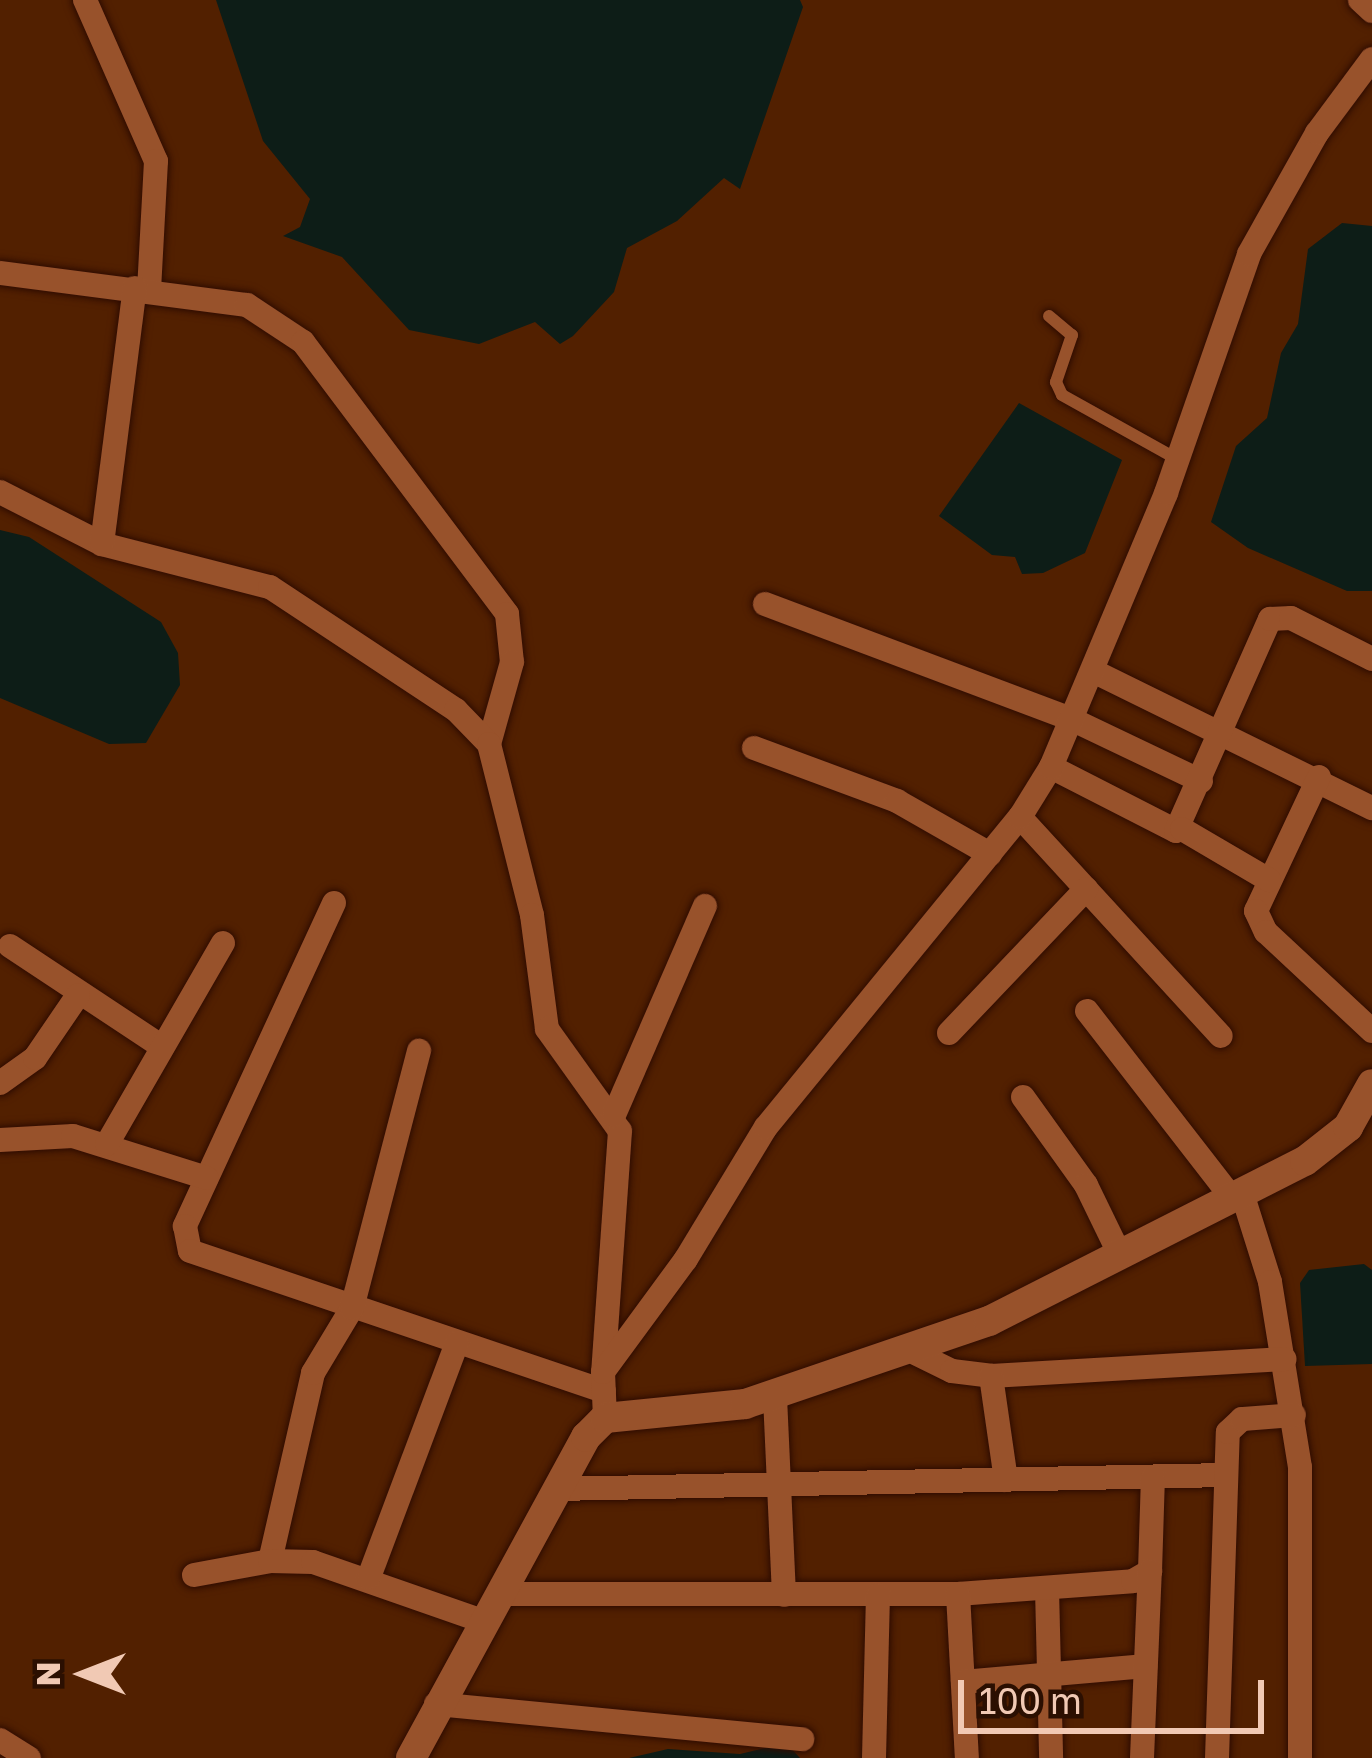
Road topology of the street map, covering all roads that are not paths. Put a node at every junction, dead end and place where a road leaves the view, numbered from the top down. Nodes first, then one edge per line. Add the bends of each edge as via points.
1 (85, 0) edge
2 (1360, 0) edge
3 (1372, 11) edge
4 (1372, 59) edge
5 (0, 272) edge
6 (142, 289) junction
7 (1049, 316) dead end
8 (1177, 459) junction
9 (0, 492) edge
10 (102, 544) junction
11 (765, 604) dead end
12 (1372, 659) edge
13 (1093, 670) junction
14 (1071, 719) junction
15 (1219, 732) junction
16 (489, 744) junction
17 (754, 748) dead end
18 (1051, 767) junction
19 (1319, 777) junction
20 (1202, 781) junction
21 (1372, 808) edge
22 (1020, 818) junction
23 (1182, 829) junction
24 (990, 854) junction
25 (1269, 880) junction
26 (1086, 889) junction
27 (334, 903) dead end
28 (705, 906) dead end
29 (223, 944) dead end
30 (10, 946) dead end
31 (78, 995) junction
32 (1087, 1011) dead end
33 (1372, 1030) edge
34 (949, 1033) dead end
35 (1221, 1036) dead end
36 (161, 1046) junction
37 (419, 1051) dead end
38 (0, 1083) edge
39 (1372, 1084) edge
40 (1023, 1097) dead end
41 (614, 1115) junction
42 (1360, 1126) edge
43 (0, 1141) edge
44 (107, 1144) junction
45 (207, 1178) junction
46 (1237, 1195) junction
47 (1120, 1255) junction
48 (352, 1308) junction
49 (457, 1342) junction
50 (913, 1352) junction
51 (1285, 1359) junction
52 (991, 1376) junction
53 (604, 1394) junction
54 (775, 1396) junction
55 (1294, 1415) junction
56 (1226, 1475) junction
57 (1154, 1477) junction
58 (1006, 1480) junction
59 (778, 1485) junction
60 (557, 1489) junction
61 (270, 1561) junction
62 (1150, 1571) junction
63 (194, 1575) dead end
64 (369, 1577) junction
65 (1047, 1588) junction
66 (498, 1594) junction
67 (958, 1594) junction
68 (784, 1595) junction
69 (878, 1595) junction
70 (482, 1621) junction
71 (1145, 1666) junction
72 (1049, 1676) junction
73 (963, 1682) junction
74 (436, 1704) junction
75 (802, 1739) dead end
76 (0, 1740) edge
77 (29, 1758) edge
78 (411, 1758) edge
79 (874, 1758) edge
80 (968, 1758) edge
81 (1051, 1758) edge
82 (1142, 1758) edge
83 (1216, 1758) edge
84 (1300, 1758) edge

1 - 6 street via 156,160
2 - 3 street
4 - 8 street via 1317,133 1249,254
5 - 6 street
6 - 10 street
6 - 16 street via 265,313 303,342 359,409 507,614 512,662
7 - 8 lane via 1072,335 1055,382 1062,395
8 - 13 street
9 - 10 street
10 - 16 street via 270,587 456,710
11 - 14 street
12 - 15 street via 1275,615
13 - 14 street
13 - 15 street
14 - 18 street
14 - 20 street
15 - 19 street
15 - 20 street
16 - 41 street via 532,915 547,1029
17 - 24 street via 897,801
18 - 22 street
18 - 23 street via 1169,830
19 - 21 street
19 - 25 street
20 - 23 street
22 - 24 street
22 - 26 street
23 - 25 street
24 - 53 street via 796,1083
25 - 33 street via 1259,922
26 - 34 street
26 - 35 street
27 - 45 street
28 - 41 street
29 - 36 street
30 - 31 street
31 - 36 street
31 - 38 street via 35,1058
32 - 46 street
36 - 44 street
37 - 48 street
39 - 42 street
40 - 47 street via 1086,1185
41 - 53 street via 620,1147
42 - 46 street
43 - 44 street via 60,1134
44 - 45 street
45 - 48 street via 185,1226 190,1251
46 - 47 street
46 - 51 street
47 - 50 street
48 - 49 street
48 - 61 street via 314,1373
49 - 53 street
49 - 64 street
50 - 52 street via 952,1371
50 - 54 street
51 - 52 street
51 - 55 street
52 - 58 street
53 - 54 street
53 - 60 street
54 - 59 street
55 - 56 street via 1236,1421
55 - 84 street
56 - 57 street
56 - 83 street
57 - 58 street
57 - 62 street
58 - 59 street
59 - 60 street
59 - 68 street
60 - 66 street
61 - 63 street
61 - 64 street
62 - 65 street via 1133,1581
62 - 71 street
64 - 70 street
65 - 67 street
65 - 72 street
66 - 68 street
66 - 70 street
67 - 69 street
67 - 73 street
68 - 69 street
69 - 79 street
70 - 74 street
71 - 72 street
71 - 82 street
72 - 73 street
72 - 81 street
73 - 80 street
74 - 75 street
74 - 78 street
76 - 77 street

